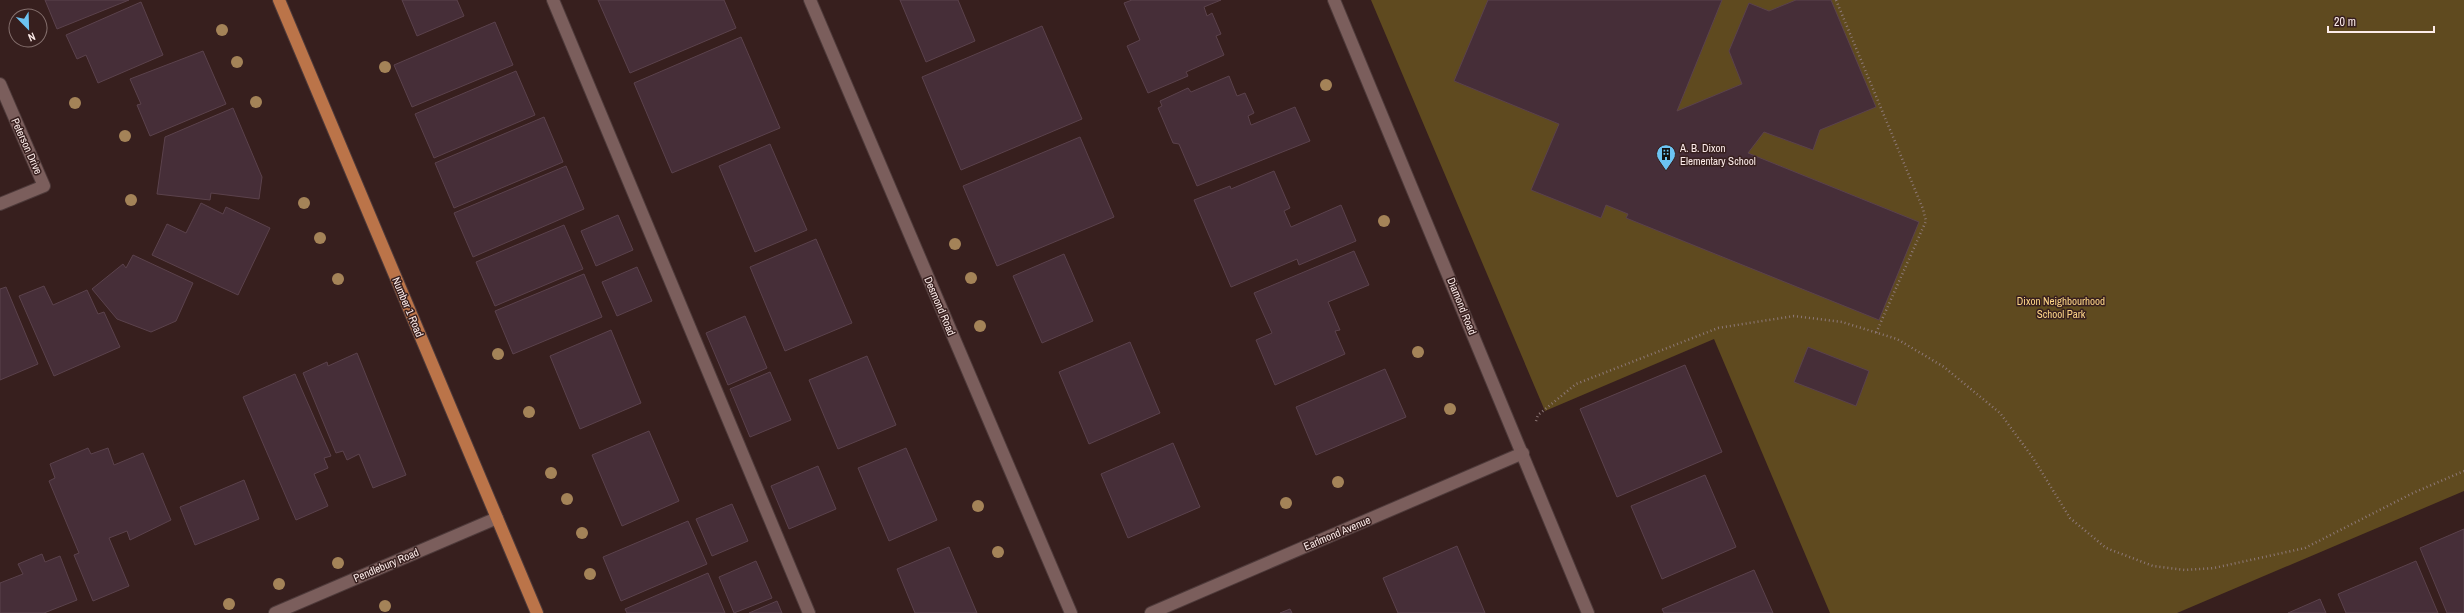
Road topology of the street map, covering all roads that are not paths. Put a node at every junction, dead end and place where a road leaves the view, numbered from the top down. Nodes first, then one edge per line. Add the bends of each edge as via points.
1 (279, 0) edge
2 (553, 0) edge
3 (810, 0) edge
4 (1334, 0) edge
5 (0, 84) edge
6 (0, 204) edge
7 (1523, 453) junction
8 (497, 518) junction
9 (275, 613) edge
10 (537, 613) edge
11 (809, 613) edge
12 (1071, 613) edge
13 (1151, 613) edge
14 (1588, 613) edge

1 - 8 main road, Number 1 Road
2 - 11 street
3 - 12 street, Desmond Road
4 - 7 street, Diamond Road
5 - 6 street, Peterson Drive via 44,186
7 - 13 street, Earlmond Avenue
7 - 14 street, Diamond Road
8 - 9 street, Pendlebury Road
8 - 10 main road, Number 1 Road

